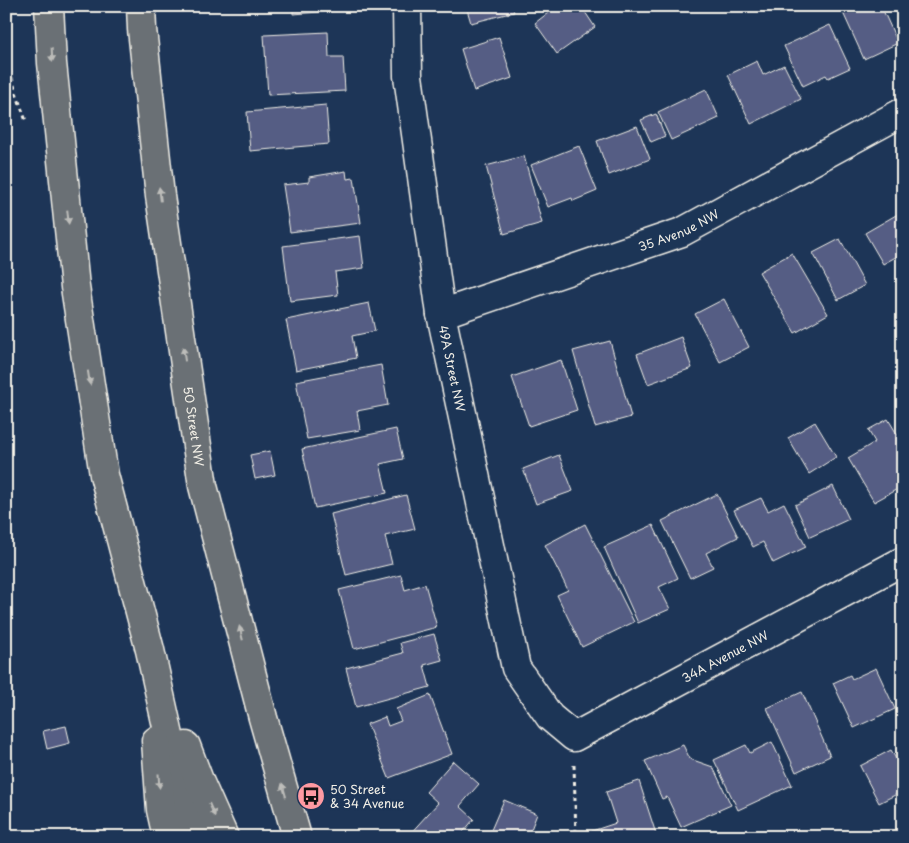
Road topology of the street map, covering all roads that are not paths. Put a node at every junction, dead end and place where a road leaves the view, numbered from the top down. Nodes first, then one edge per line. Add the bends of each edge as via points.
1 (49, 6) edge
2 (141, 6) edge
3 (407, 6) edge
4 (903, 112) edge
5 (440, 314) junction
6 (104, 474) junction
7 (903, 561) edge
8 (150, 650) junction
9 (574, 737) joint
10 (167, 837) edge
11 (194, 837) edge
12 (224, 837) edge
13 (297, 837) edge

1 -> 6 main road via 75,287
13 -> 2 main road, 50 Street NW via 203,486 160,196
3 - 5 street, 49A Street NW via 408,76
4 - 5 street, 35 Avenue NW via 682,232
5 - 9 street, 49A Street NW via 516,668 550,717
6 - 8 main road
6 -> 10 main road via 156,736 161,810
7 - 9 street, 34A Avenue NW
8 - 11 main road
8 -> 12 main road

